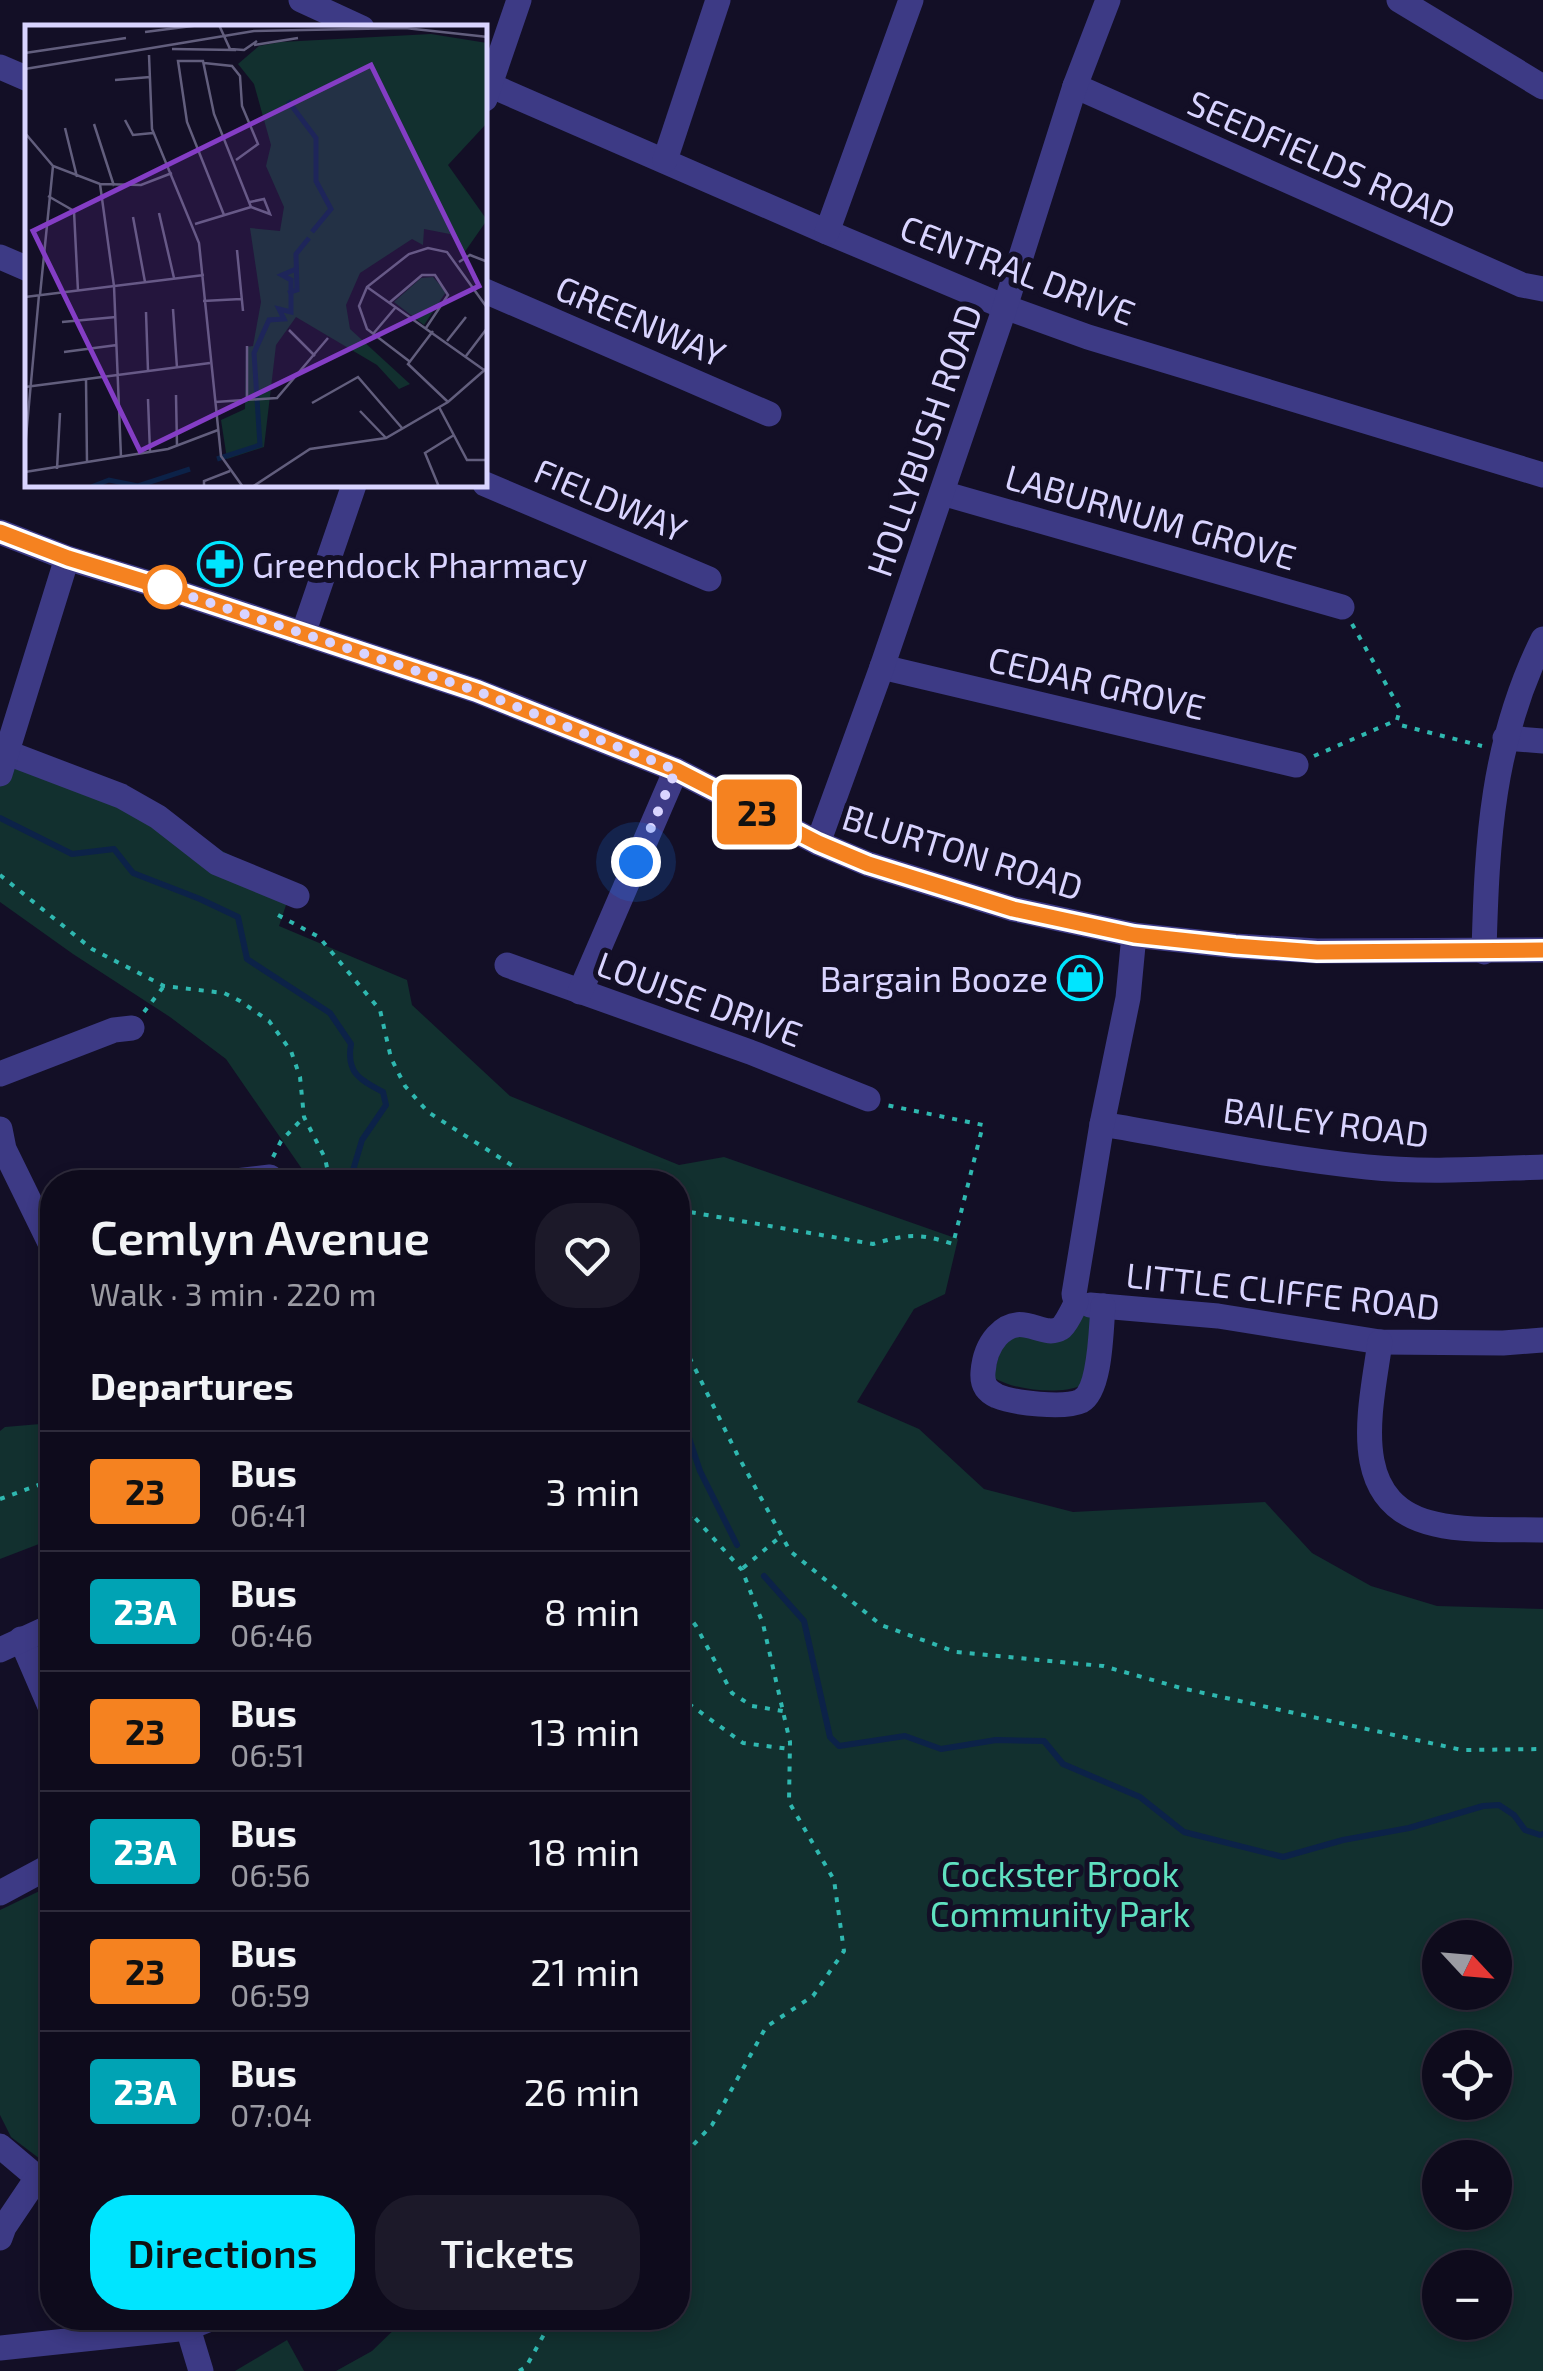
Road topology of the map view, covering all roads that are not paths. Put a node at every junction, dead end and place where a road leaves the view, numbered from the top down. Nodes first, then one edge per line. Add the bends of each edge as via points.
1 (302, 0) edge
2 (519, 0) edge
3 (718, 0) edge
4 (911, 0) edge
5 (1108, 0) edge
6 (1400, 0) edge
7 (356, 25) edge
8 (0, 67) edge
9 (25, 78) edge
10 (488, 86) edge
11 (1075, 86) junction
12 (1543, 87) edge
13 (488, 89) edge
14 (665, 160) junction
15 (827, 232) junction
16 (0, 256) edge
17 (25, 268) edge
18 (1543, 289) edge
19 (488, 292) edge
20 (1005, 307) junction
21 (769, 414) dead end
22 (1543, 476) edge
23 (488, 485) edge
24 (353, 488) edge
25 (942, 493) junction
26 (0, 532) edge
27 (68, 558) junction
28 (709, 579) dead end
29 (1342, 607) road end
30 (303, 634) junction
31 (1543, 640) edge
32 (882, 666) junction
33 (1543, 741) edge
34 (1504, 744) junction
35 (4, 764) edge
36 (1296, 764) road end
37 (676, 770) junction
38 (818, 843) junction
39 (286, 901) road end
40 (1134, 935) junction
41 (1543, 950) edge
42 (1484, 952) junction
43 (507, 965) dead end
44 (580, 992) junction
45 (119, 1024) road end
46 (0, 1074) edge
47 (868, 1099) road end
48 (1102, 1124) junction
49 (0, 1130) edge
50 (1543, 1167) edge
51 (40, 1222) edge
52 (1076, 1302) junction
53 (1104, 1306) junction
54 (1543, 1340) edge
55 (1380, 1342) junction
56 (1543, 1530) edge
57 (40, 1631) edge
58 (10, 1645) edge
59 (40, 1692) edge
60 (40, 1871) edge
61 (0, 1893) edge
62 (0, 2146) edge
63 (40, 2175) edge
64 (40, 2184) edge
65 (0, 2238) edge
66 (169, 2330) edge
67 (189, 2330) edge
68 (0, 2348) edge
69 (201, 2371) edge

1 - 7 street
2 - 10 street
3 - 14 street
4 - 15 street
5 - 11 street, HOLLYBUSH ROAD
6 - 12 street
8 - 9 street
11 - 18 street, SEEDFIELDS ROAD via 1522,286
11 - 20 street, HOLLYBUSH ROAD
13 - 14 street, CENTRAL DRIVE
14 - 15 street, CENTRAL DRIVE
15 - 20 street, CENTRAL DRIVE
16 - 17 street
19 - 21 street, GREENWAY
20 - 22 street, CENTRAL DRIVE
20 - 25 street, HOLLYBUSH ROAD
23 - 28 street, FIELDWAY
24 - 30 street
25 - 29 street, LABURNUM GROVE
25 - 32 street, HOLLYBUSH ROAD
26 - 27 street, BLURTON ROAD
27 - 30 street, BLURTON ROAD
27 - 35 street
30 - 37 street, BLURTON ROAD via 477,691
31 - 34 street
32 - 36 street, CEDAR GROVE
32 - 38 street, HOLLYBUSH ROAD
33 - 34 street
34 - 42 street via 1486,859
35 - 39 street via 131,801 217,863
37 - 38 street, BLURTON ROAD
37 - 44 street
38 - 40 street, BLURTON ROAD via 1013,909
40 - 42 street, BLURTON ROAD via 1317,952
40 - 48 street
41 - 42 street, BLURTON ROAD
43 - 44 street, LOUISE DRIVE
44 - 47 street, LOUISE DRIVE
45 - 46 street
48 - 50 street, BAILEY ROAD via 1367,1167
48 - 52 street
49 - 51 street
52 - 53 street, LITTLE CLIFFE ROAD
52 - 53 street via 1061,1329 1018,1324 999,1334 985,1356 985,1388 1015,1401 1063,1405 1085,1399 1094,1384
53 - 55 street, LITTLE CLIFFE ROAD
54 - 55 street, LITTLE CLIFFE ROAD
55 - 56 street via 1370,1460 1392,1502 1434,1524
57 - 58 street
58 - 59 street
60 - 61 street
62 - 63 street
64 - 65 street
66 - 68 street
67 - 69 street

